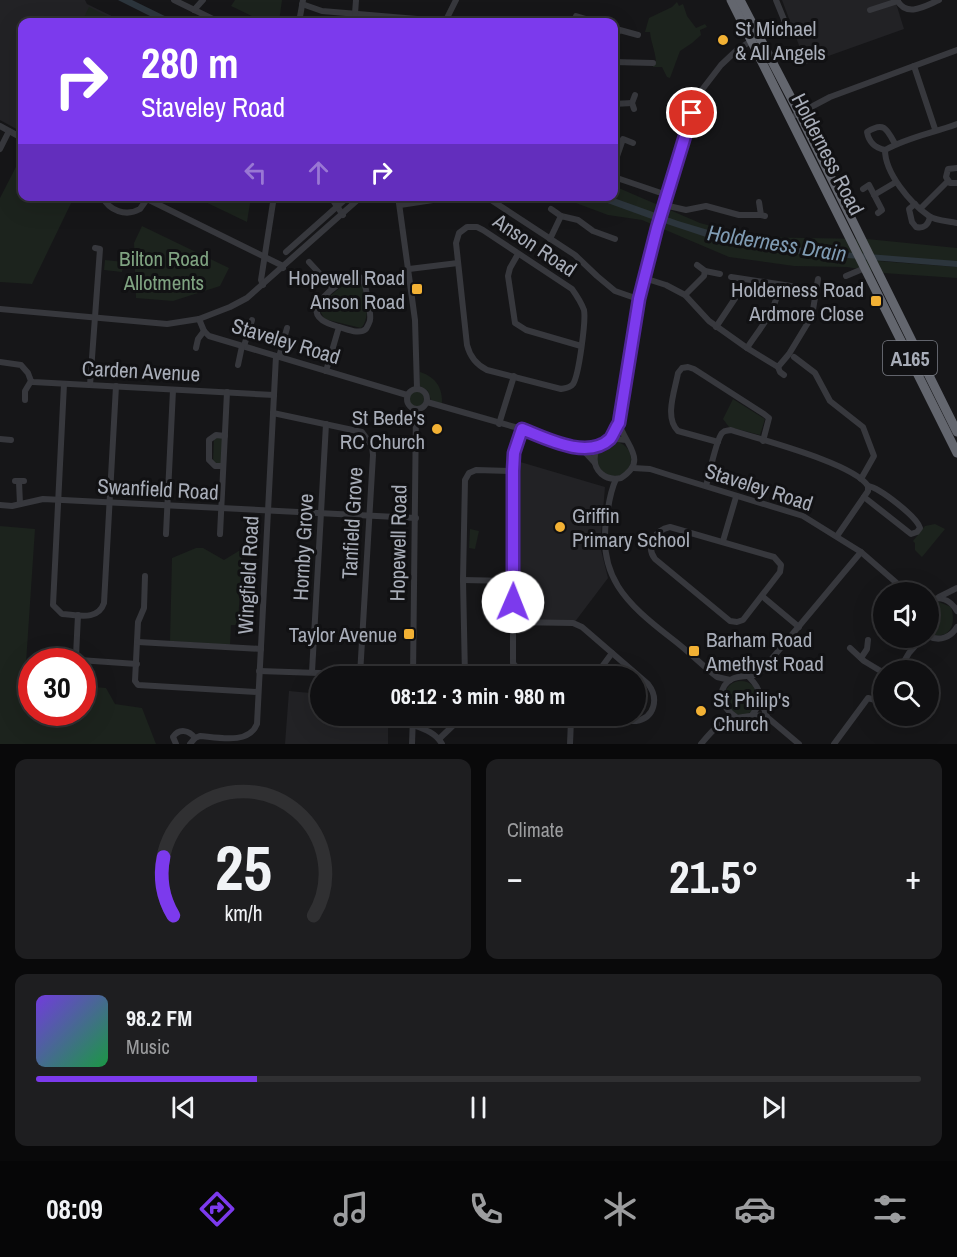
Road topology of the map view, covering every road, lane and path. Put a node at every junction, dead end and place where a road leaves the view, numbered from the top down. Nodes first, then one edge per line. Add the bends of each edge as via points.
1 (174, 0) edge
2 (203, 0) edge
3 (356, 0) edge
4 (456, 0) edge
5 (731, 0) edge
6 (740, 0) edge
7 (776, 0) edge
8 (897, 0) edge
9 (939, 0) edge
10 (303, 2) edge
11 (194, 10) junction
12 (870, 10) dead end
13 (354, 14) junction
14 (211, 18) edge
15 (300, 18) edge
16 (404, 18) edge
17 (447, 18) edge
18 (787, 27) dead end
19 (618, 29) edge
20 (638, 35) dead end
21 (755, 39) junction
22 (957, 50) edge
23 (618, 62) edge
24 (649, 64) dead end
25 (914, 66) junction
26 (635, 95) dead end
27 (618, 104) edge
28 (794, 116) junction
29 (957, 124) edge
30 (0, 126) edge
31 (936, 129) junction
32 (9, 131) junction
33 (18, 136) edge
34 (633, 143) dead end
35 (895, 144) junction
36 (0, 149) edge
37 (885, 150) junction
38 (618, 152) edge
39 (957, 168) edge
40 (618, 178) edge
41 (948, 181) junction
42 (896, 182) junction
43 (957, 183) edge
44 (864, 189) dead end
45 (667, 195) junction
46 (874, 195) junction
47 (106, 201) edge
48 (143, 201) edge
49 (150, 201) edge
50 (275, 201) edge
51 (334, 201) edge
52 (344, 201) edge
53 (357, 201) edge
54 (399, 201) edge
55 (426, 201) edge
56 (492, 201) edge
57 (759, 202) dead end
58 (915, 204) junction
59 (400, 205) junction
60 (338, 207) junction
61 (663, 207) junction
62 (921, 208) junction
63 (551, 209) dead end
64 (878, 213) dead end
65 (343, 215) junction
66 (561, 216) junction
67 (930, 217) junction
68 (957, 223) edge
69 (550, 239) junction
70 (615, 239) dead end
71 (95, 248) dead end
72 (286, 252) dead end
73 (518, 254) junction
74 (265, 257) junction
75 (309, 262) dead end
76 (458, 263) junction
77 (697, 265) dead end
78 (867, 265) junction
79 (282, 268) junction
80 (409, 269) junction
81 (705, 271) junction
82 (720, 274) dead end
83 (846, 276) dead end
84 (731, 277) dead end
85 (644, 278) junction
86 (742, 279) junction
87 (819, 284) dead end
88 (263, 285) junction
89 (779, 285) junction
90 (791, 286) dead end
91 (333, 288) junction
92 (685, 295) junction
93 (639, 299) junction
94 (0, 309) edge
95 (95, 318) junction
96 (199, 319) junction
97 (252, 320) dead end
98 (339, 327) junction
99 (716, 327) junction
100 (287, 328) dead end
101 (204, 331) junction
102 (243, 346) junction
103 (581, 346) junction
104 (196, 348) dead end
105 (747, 348) junction
106 (278, 356) junction
107 (794, 357) dead end
108 (0, 362) edge
109 (238, 364) dead end
110 (778, 367) junction
111 (326, 371) junction
112 (784, 375) dead end
113 (514, 376) junction
114 (31, 381) junction
115 (64, 384) junction
116 (90, 385) junction
117 (116, 386) junction
118 (417, 388) junction
119 (174, 390) junction
120 (227, 393) junction
121 (274, 395) junction
122 (407, 395) junction
123 (24, 400) dead end
124 (427, 402) junction
125 (416, 410) junction
126 (273, 413) junction
127 (619, 423) junction
128 (326, 424) junction
129 (499, 424) junction
130 (522, 429) junction
131 (957, 432) edge
132 (225, 436) junction
133 (610, 439) junction
134 (0, 440) edge
135 (11, 440) dead end
136 (626, 440) junction
137 (764, 441) junction
138 (718, 442) junction
139 (597, 448) junction
140 (582, 449) junction
141 (957, 453) edge
142 (635, 458) junction
143 (595, 463) junction
144 (223, 466) junction
145 (633, 468) junction
146 (650, 469) junction
147 (513, 471) junction
148 (605, 477) junction
149 (861, 479) junction
150 (616, 480) junction
151 (19, 481) dead end
152 (706, 486) junction
153 (868, 486) junction
154 (609, 494) junction
155 (736, 496) junction
156 (864, 497) junction
157 (59, 501) junction
158 (20, 504) junction
159 (111, 504) junction
160 (0, 505) edge
161 (168, 506) junction
162 (222, 509) junction
163 (267, 512) junction
164 (322, 514) junction
165 (370, 516) junction
166 (416, 518) junction
167 (166, 534) dead end
168 (220, 534) dead end
169 (837, 536) junction
170 (723, 541) junction
171 (861, 552) junction
172 (145, 576) dead end
173 (463, 580) junction
174 (513, 581) junction
175 (894, 582) edge
176 (957, 588) edge
177 (762, 596) junction
178 (939, 597) joint
179 (957, 608) edge
180 (78, 615) junction
181 (512, 622) junction
182 (799, 627) junction
183 (957, 627) edge
184 (954, 636) edge
185 (939, 639) edge
186 (868, 640) dead end
187 (138, 642) junction
188 (76, 648) edge
189 (850, 648) dead end
190 (261, 649) junction
191 (612, 653) junction
192 (861, 658) junction
193 (96, 661) edge
194 (136, 664) junction
195 (312, 666) edge
196 (361, 666) edge
197 (413, 666) edge
198 (465, 666) edge
199 (626, 666) edge
200 (873, 666) edge
201 (259, 671) junction
202 (310, 672) edge
203 (759, 674) junction
204 (717, 677) junction
205 (749, 677) junction
206 (730, 680) junction
207 (646, 684) edge
208 (759, 687) junction
209 (721, 691) junction
210 (258, 692) junction
211 (873, 699) edge
212 (761, 700) junction
213 (724, 707) junction
214 (752, 715) junction
215 (646, 717) edge
216 (736, 717) junction
217 (767, 717) junction
218 (721, 723) junction
219 (413, 726) edge
220 (416, 726) edge
221 (455, 726) edge
222 (571, 726) edge
223 (790, 737) junction
224 (192, 741) edge
225 (441, 741) edge
226 (231, 742) edge
227 (176, 744) edge
228 (412, 744) edge
229 (570, 744) edge
230 (700, 744) edge
231 (785, 744) edge
232 (799, 744) edge
233 (834, 744) edge

1 - 11 street
2 - 11 street
3 - 13 street
4 - 17 street
5 - 21 highway, Holderness Road / A165
6 - 21 highway, Holderness Road / A165
7 - 18 street
8 - 9 street via 901,7 915,10
8 - 12 street
10 - 13 street via 322,11
10 - 15 street
11 - 14 street
13 - 16 street
19 - 20 street
21 - 28 highway, Holderness Road / A165
21 - 45 street via 721,65 698,95
22 - 25 street
23 - 24 street
25 - 28 street
25 - 31 street
26 - 27 street via 633,106
28 - 78 highway, Holderness Road / A165
29 - 31 street
30 - 32 street
31 - 35 street
32 - 33 street
32 - 36 street
34 - 38 street via 622,139
35 - 37 street
35 - 37 street via 881,126 867,132 868,140 877,149
37 - 42 street
39 - 41 street via 946,171
40 - 45 street
41 - 43 street
41 - 62 street
42 - 46 street
42 - 58 street
44 - 46 street via 869,185
45 - 61 street
46 - 64 street via 882,210
47 - 48 street via 126,213 140,209
49 - 74 street
50 - 74 street
51 - 60 street
52 - 60 street
53 - 65 street
54 - 59 street
55 - 59 street
56 - 69 street
57 - 61 street via 763,215 739,215 706,206 686,210
58 - 62 street
58 - 67 street via 909,214 916,227 925,226
59 - 80 street
60 - 65 street
60 - 72 street
61 - 85 street
62 - 67 street
63 - 66 street
65 - 79 street
66 - 69 street
66 - 70 street
67 - 68 street
69 - 93 street via 575,255 615,291
71 - 95 street via 100,249
73 - 76 street, Anson Road via 477,227 467,227 459,233 456,243
73 - 103 street, Anson Road via 572,289 579,298 585,319
73 - 103 street via 508,276 515,323 525,330
74 - 79 street
74 - 88 street
75 - 91 street
76 - 80 street
76 - 113 street, Anson Road via 468,351 483,368
77 - 81 street
78 - 83 street
78 - 131 highway, Holderness Road / A165
78 - 141 highway, Holderness Road / A165
79 - 88 street
80 - 118 street
81 - 82 street
81 - 92 street
84 - 86 street
85 - 92 street
85 - 93 street
86 - 89 street
86 - 99 street via 740,291
87 - 110 street via 812,316
88 - 96 street via 230,308
89 - 90 street
89 - 105 street via 774,309
91 - 98 street via 317,306 316,313 321,320
91 - 98 street via 351,276 358,276 366,284 370,321 367,328 356,331
92 - 99 street
93 - 127 street
94 - 95 street
95 - 96 street via 167,324
95 - 116 street
96 - 101 street, Staveley Road
97 - 102 street
98 - 111 street
99 - 105 street
100 - 106 street, Wingfield Road
101 - 102 street, Staveley Road
101 - 104 street
102 - 106 street, Staveley Road
102 - 109 street
103 - 113 street, Anson Road via 576,378 569,387 561,389
105 - 110 street
106 - 111 street, Staveley Road
106 - 121 street, Wingfield Road
107 - 149 street via 816,373 830,401 863,428 874,456
108 - 114 street via 24,367
110 - 112 street
111 - 122 street, Staveley Road
113 - 129 street
114 - 115 street, Carden Avenue
114 - 123 street
115 - 116 street, Carden Avenue
115 - 157 street
116 - 117 street, Carden Avenue
117 - 119 street, Carden Avenue
117 - 159 street
118 - 122 street
118 - 124 street via 424,391
119 - 120 street, Carden Avenue
119 - 161 street
120 - 121 street, Carden Avenue
120 - 132 street
121 - 126 street, Wingfield Road
122 - 125 street via 409,406
124 - 125 street
124 - 129 street
125 - 166 street, Hopewell Road
126 - 128 street, Tanfield Grove
126 - 163 street, Wingfield Road
127 - 133 street
127 - 136 street
128 - 164 street, Hornby Grove
128 - 165 street, Tanfield Grove via 362,432 372,446
129 - 130 street
130 - 140 street
130 - 147 street
132 - 144 street
132 - 144 street via 216,435 209,440 208,460
133 - 136 street
133 - 139 street
134 - 135 street
136 - 142 street
137 - 138 street via 731,430 725,431
137 - 138 street via 769,418 694,369 682,368 671,419 674,426 678,431
137 - 149 street via 825,459
138 - 152 street
139 - 140 street
139 - 143 street
140 - 143 street
142 - 145 street
142 - 146 street, Staveley Road
143 - 148 street
144 - 162 street
145 - 146 street, Staveley Road
145 - 150 street
146 - 152 street, Staveley Road
147 - 173 street via 476,470 465,480
147 - 174 street
148 - 150 street
148 - 154 street
149 - 153 street
150 - 154 street
151 - 158 street
152 - 155 street, Staveley Road
153 - 156 street
153 - 156 street via 892,500 919,522 920,528 911,534
154 - 204 street via 604,546 618,588 645,618
155 - 169 street, Staveley Road via 802,516
155 - 170 street
156 - 169 street
157 - 158 street, Swanfield Road via 43,499
157 - 159 street, Swanfield Road
157 - 180 street via 53,605 62,614
158 - 160 street, Swanfield Road
159 - 161 street, Swanfield Road
159 - 180 street via 105,603 98,614
161 - 162 street, Swanfield Road
161 - 167 street
162 - 163 street, Swanfield Road
162 - 168 street
163 - 164 street, Swanfield Road
163 - 190 street, Wingfield Road
164 - 165 street, Swanfield Road
164 - 195 street, Hornby Grove
165 - 166 street, Swanfield Road
165 - 196 street, Tanfield Grove
166 - 197 street, Hopewell Road
169 - 171 street, Staveley Road
170 - 177 street via 780,561 780,572
170 - 177 street via 663,528 656,534 650,553 730,621 743,620
171 - 175 street, Staveley Road
171 - 182 street
172 - 187 street via 149,594 138,622
173 - 174 street
173 - 198 street
174 - 181 street
176 - 178 street
177 - 182 street
178 - 179 street
180 - 188 street
181 - 191 street via 573,623
181 - 191 street via 513,659 519,668 591,670 601,668
182 - 203 street
183 - 184 street
184 - 185 street
186 - 192 street
187 - 190 street
187 - 194 street
189 - 192 street
190 - 201 street, Wingfield Road
191 - 199 street
192 - 200 street
193 - 194 street
194 - 210 street via 138,685
201 - 202 street
201 - 210 street, Wingfield Road
203 - 205 street
203 - 208 street
204 - 206 street
204 - 209 street
205 - 206 street
205 - 208 street
206 - 209 street
207 - 215 street via 655,699
208 - 212 street
209 - 213 street
210 - 226 street, Wingfield Road via 254,733 248,739
211 - 233 street via 868,698
212 - 214 street
212 - 217 street
213 - 216 street
213 - 218 street
214 - 216 street
214 - 217 street
216 - 218 street
217 - 223 street
218 - 230 street
219 - 228 street
220 - 225 street
221 - 225 street
222 - 229 street
223 - 231 street
223 - 232 street
224 - 226 street, Wingfield Road via 200,736
224 - 227 street, Wingfield Road via 191,734 182,730 173,737

